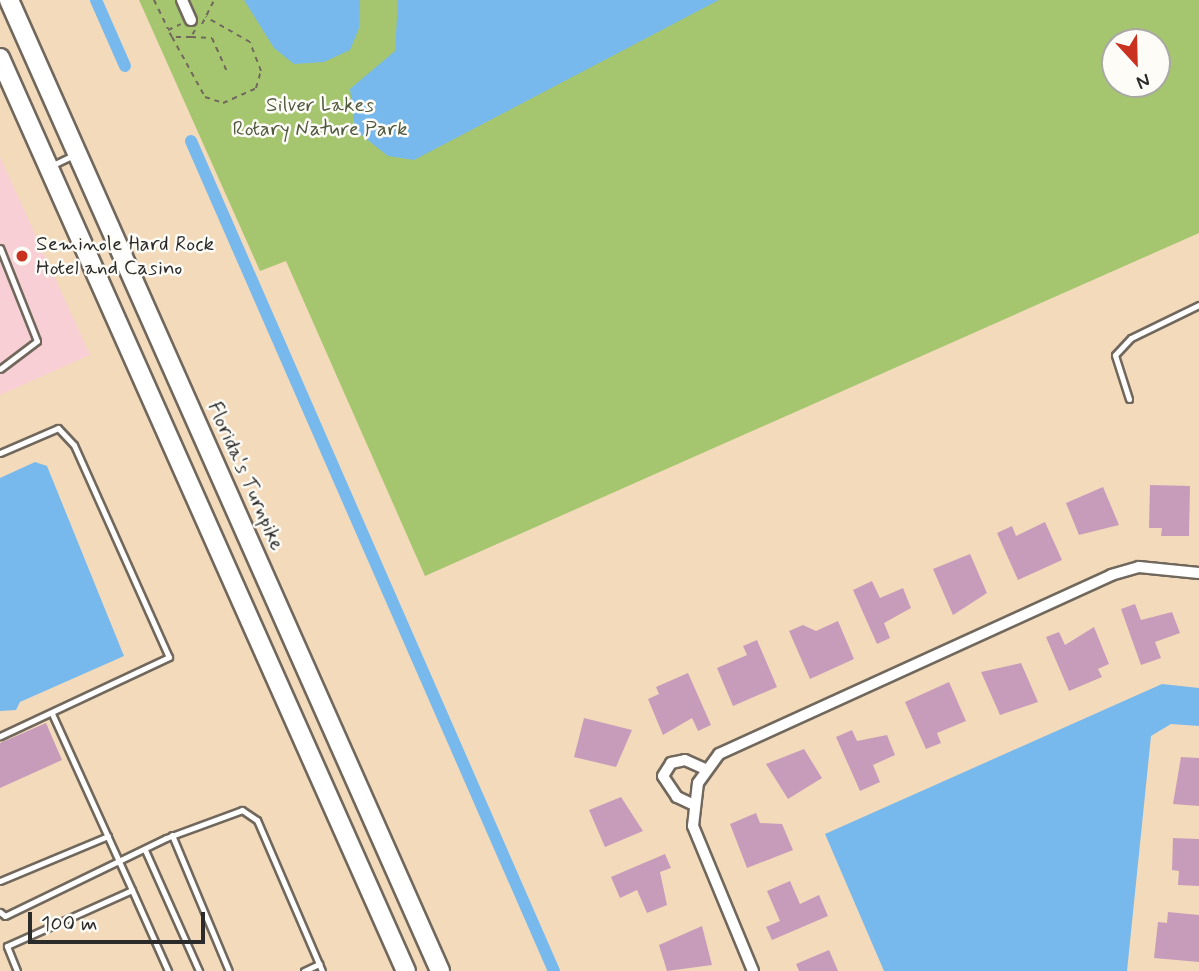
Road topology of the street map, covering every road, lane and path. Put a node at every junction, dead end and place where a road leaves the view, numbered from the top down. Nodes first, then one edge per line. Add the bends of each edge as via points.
1 (9, 0) edge
2 (154, 0) edge
3 (182, 0) edge
4 (214, 0) edge
5 (206, 17) junction
6 (191, 20) joint
7 (168, 30) junction
8 (172, 37) junction
9 (191, 37) junction
10 (0, 58) edge
11 (227, 72) dead end
12 (77, 153) junction
13 (48, 168) junction
14 (0, 248) edge
15 (1199, 305) edge
16 (0, 369) edge
17 (1129, 399) dead end
18 (0, 453) edge
19 (1199, 573) edge
20 (52, 714) junction
21 (0, 736) edge
22 (705, 769) junction
23 (692, 804) junction
24 (172, 835) junction
25 (108, 836) junction
26 (145, 850) junction
27 (120, 864) junction
28 (0, 881) edge
29 (132, 890) junction
30 (0, 912) edge
31 (319, 964) junction
32 (17, 971) edge
33 (168, 971) edge
34 (199, 971) edge
35 (229, 971) edge
36 (304, 971) edge
37 (322, 971) edge
38 (406, 971) edge
39 (440, 971) edge
40 (753, 971) edge

1 - 12 highway, Florida's Turnpike
2 - 7 path
3 - 6 street
4 - 5 path
5 - 8 path via 250,42 261,71 246,97 223,103 205,97
5 - 9 path
6 - 7 path
7 - 8 path
8 - 9 path
9 - 11 path via 210,36
10 - 13 highway
12 - 13 lane
12 - 39 highway, Florida's Turnpike
13 - 38 highway
14 - 16 lane via 37,341
15 - 17 lane via 1131,338 1115,355
18 - 20 lane via 58,428 74,445 169,657
19 - 22 street via 1139,568 1111,575 735,742
20 - 21 lane
20 - 25 lane
22 - 23 street
22 - 23 street via 685,760 671,763 663,776 677,797
23 - 40 street via 700,850
24 - 26 lane
24 - 31 lane via 242,810 257,820
24 - 35 lane
25 - 27 lane
25 - 28 lane
26 - 27 lane
26 - 34 lane
27 - 29 lane
27 - 30 lane via 5,916
29 - 32 lane via 7,946
29 - 33 lane
31 - 36 lane
31 - 37 lane

